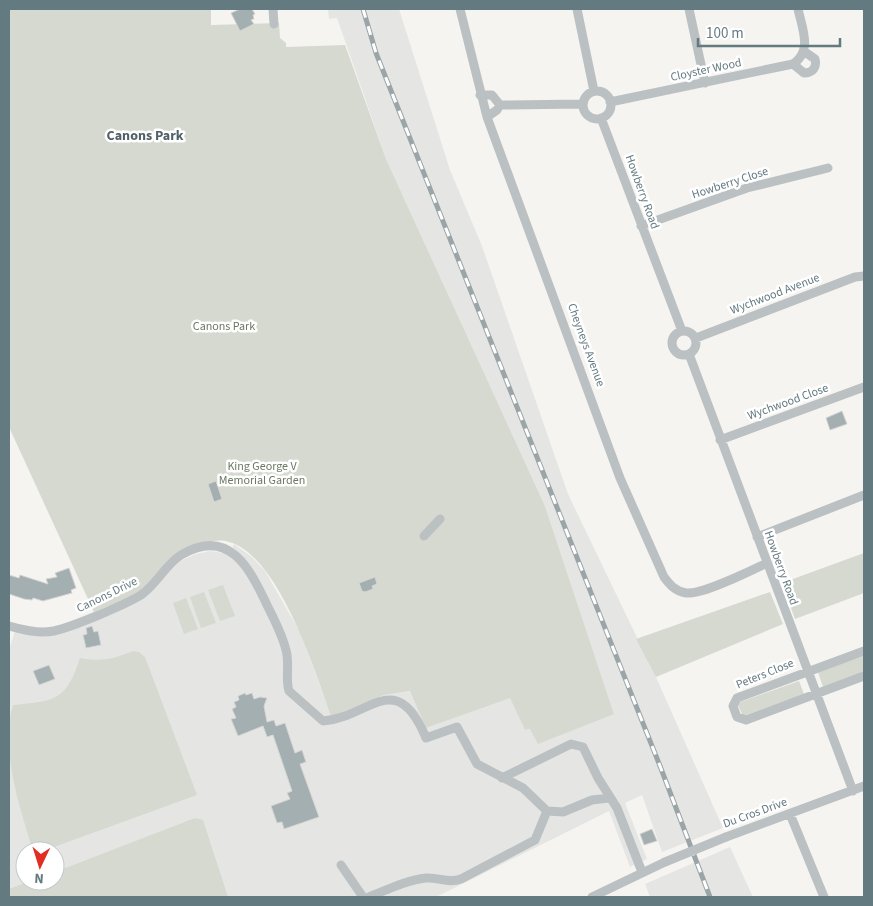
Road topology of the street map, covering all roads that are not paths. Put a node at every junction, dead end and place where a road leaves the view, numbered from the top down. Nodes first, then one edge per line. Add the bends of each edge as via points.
1 (273, 9) edge
2 (460, 9) edge
3 (577, 9) edge
4 (689, 9) edge
5 (798, 9) edge
6 (274, 24) dead end
7 (805, 52) junction
8 (793, 64) junction
9 (705, 83) junction
10 (594, 91) junction
11 (480, 95) junction
12 (610, 102) junction
13 (583, 104) junction
14 (500, 105) junction
15 (487, 117) junction
16 (602, 118) junction
17 (828, 168) dead end
18 (641, 226) junction
19 (864, 276) edge
20 (682, 331) junction
21 (696, 338) junction
22 (689, 354) junction
23 (864, 386) edge
24 (720, 440) junction
25 (864, 495) edge
26 (440, 518) dead end
27 (424, 536) dead end
28 (756, 537) junction
29 (767, 563) junction
30 (9, 626) edge
31 (864, 650) edge
32 (807, 671) junction
33 (864, 676) edge
34 (815, 694) junction
35 (526, 766) junction
36 (502, 778) junction
37 (864, 786) edge
38 (523, 788) junction
39 (853, 791) junction
40 (609, 798) junction
41 (547, 810) junction
42 (790, 814) junction
43 (341, 865) dead end
44 (642, 872) junction
45 (363, 897) edge
46 (369, 897) edge
47 (592, 897) edge
48 (824, 897) edge

1 - 6 street
2 - 11 street, Cheyneys Avenue
3 - 10 street
4 - 9 street
5 - 7 street
7 - 8 street
7 - 8 street via 815,58 813,71 804,73
8 - 9 street, Cloyster Wood
9 - 12 street, Cloyster Wood
10 - 12 street via 606,95
10 - 13 street via 587,94
11 - 14 street via 492,95
11 - 15 street, Cheyneys Avenue
12 - 16 street via 608,113
13 - 14 street
13 - 16 street via 588,116
14 - 15 street
15 - 29 street, Cheyneys Avenue via 620,478 664,577 672,588 686,593 698,592
16 - 18 street, Howberry Road
17 - 18 street, Howberry Close via 747,188
18 - 20 street, Howberry Road
19 - 21 street, Wychwood Avenue
20 - 21 street via 689,331
20 - 22 street via 675,335 673,346 678,353
21 - 22 street via 695,349
22 - 24 street, Howberry Road
23 - 24 street, Wychwood Close
24 - 28 street, Howberry Road
25 - 28 street
26 - 27 street
28 - 29 street, Howberry Road
29 - 32 street, Howberry Road
30 - 36 street, Canons Drive via 44,632 67,627 141,594 170,562 189,551 218,546 231,551 251,570 286,651 289,692 308,710 323,721 329,721 377,701 398,701 417,720 426,738 457,728 477,764
31 - 32 street, Peters Close
32 - 34 street, Howberry Road
32 - 34 street, Peters Close via 737,698 733,706 738,716 746,720
33 - 34 street, Peters Close
34 - 39 street, Howberry Road
35 - 36 street
35 - 38 street via 520,778
35 - 40 street via 571,744 578,744 587,753
36 - 38 street
37 - 39 street, Du Cros Drive
38 - 41 street
39 - 42 street, Du Cros Drive
40 - 41 street via 592,800 563,812
40 - 44 street via 617,808
41 - 46 street via 535,840 461,879 452,882 419,879
42 - 44 street, Du Cros Drive, bridge
42 - 48 street
43 - 45 street
44 - 47 street, Du Cros Drive

